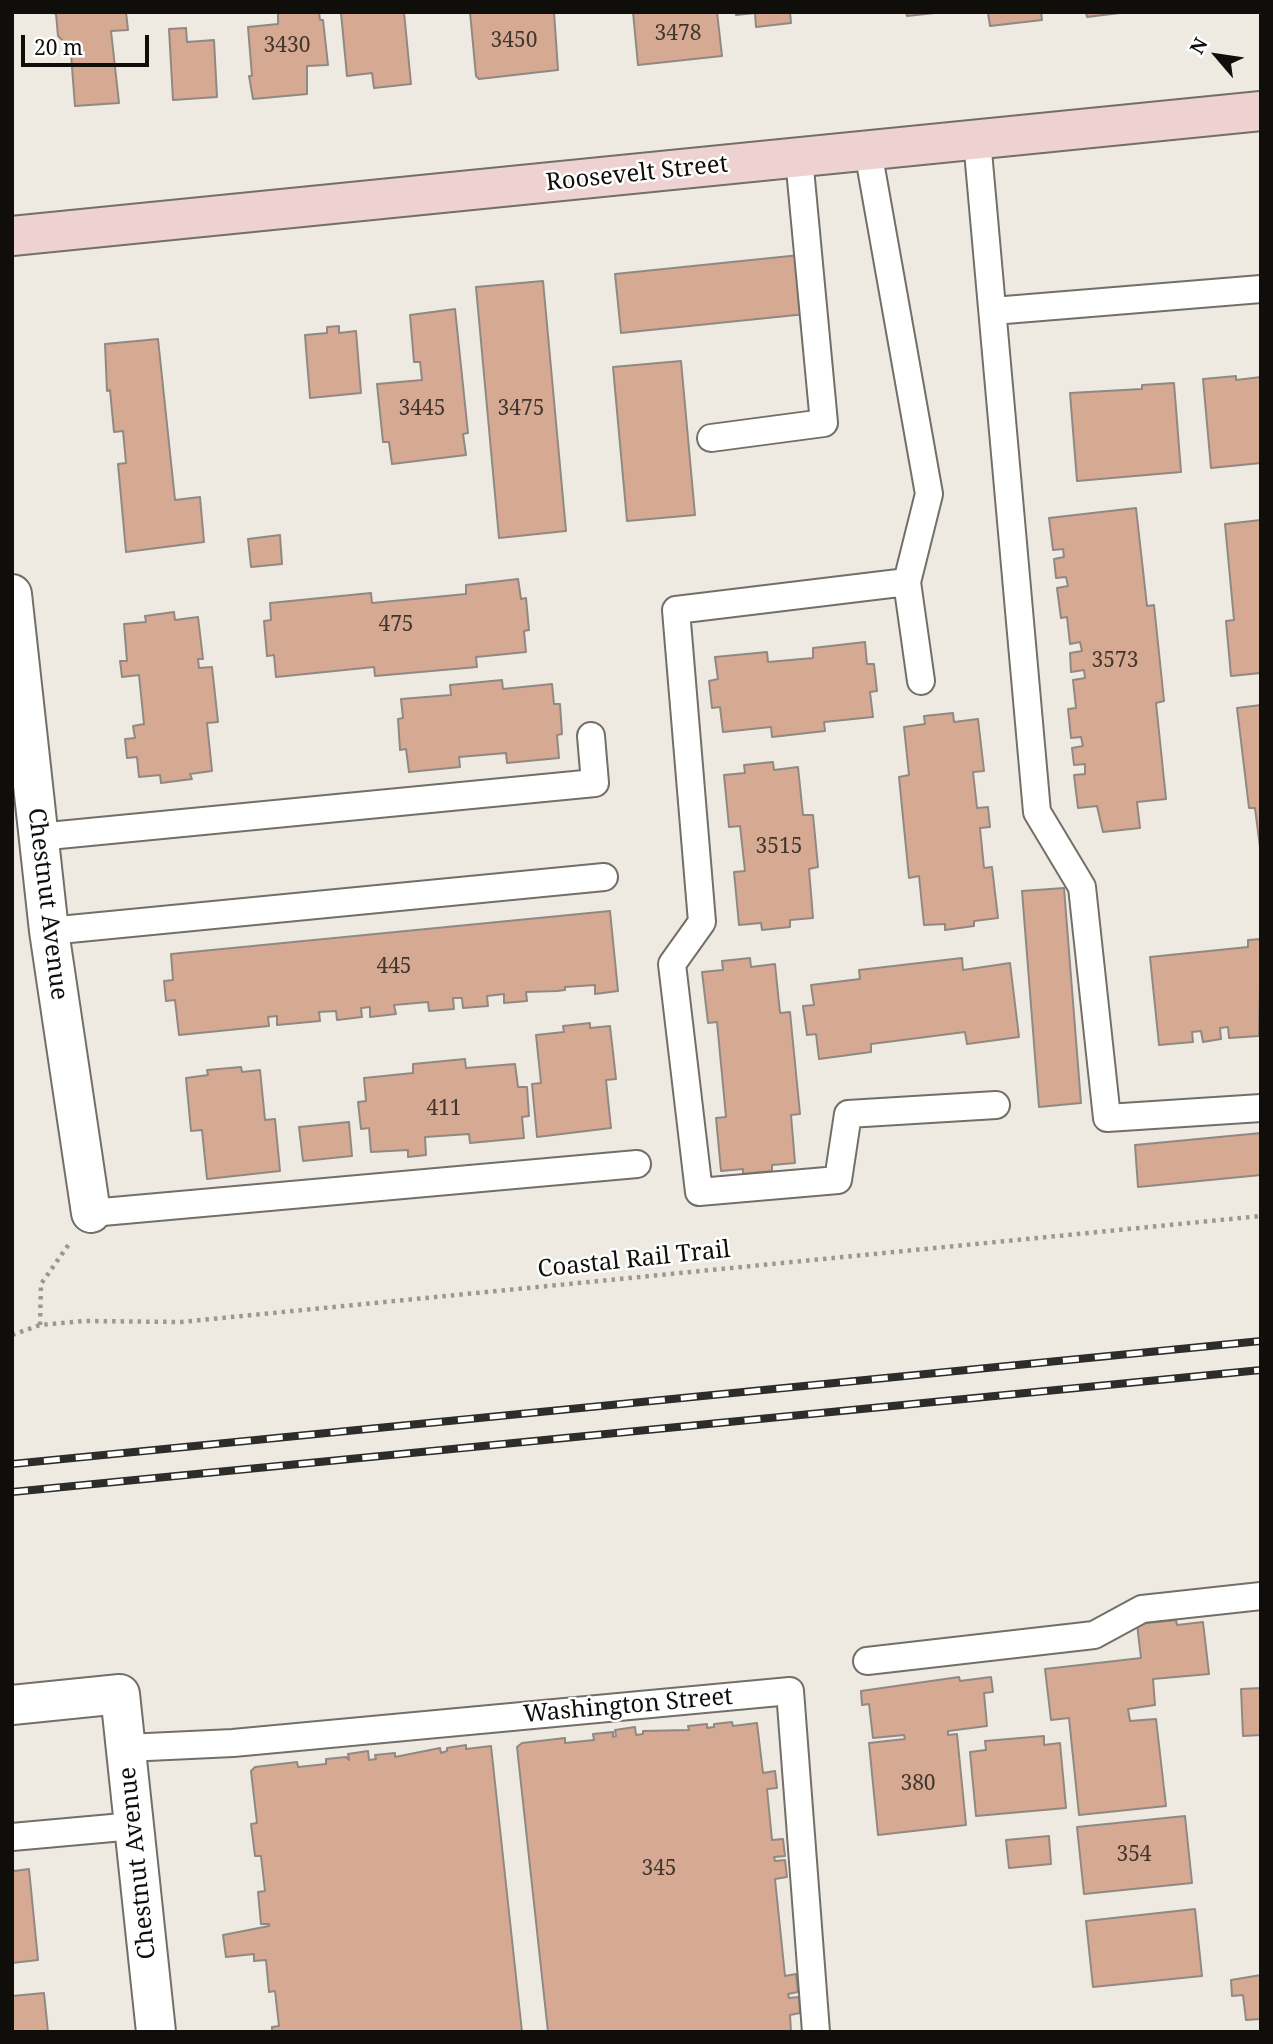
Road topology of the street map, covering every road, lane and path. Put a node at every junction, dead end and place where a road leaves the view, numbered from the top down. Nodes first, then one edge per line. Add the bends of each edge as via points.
1 (1261, 111) edge
2 (977, 140) junction
3 (868, 151) junction
4 (799, 158) junction
5 (12, 236) edge
6 (1261, 289) edge
7 (993, 311) junction
8 (711, 438) dead end
9 (907, 582) junction
10 (13, 615) edge
11 (921, 681) dead end
12 (591, 736) dead end
13 (38, 836) junction
14 (604, 877) dead end
15 (49, 931) junction
16 (996, 1105) dead end
17 (1261, 1108) edge
18 (637, 1164) dead end
19 (91, 1213) junction
20 (1261, 1216) edge
21 (40, 1325) junction
22 (12, 1335) edge
23 (1261, 1596) edge
24 (867, 1661) dead end
25 (12, 1705) edge
26 (126, 1748) junction
27 (134, 1826) junction
28 (12, 1836) edge
29 (156, 2032) edge
30 (816, 2032) edge

1 - 2 main road, Roosevelt Street
2 - 3 main road, Roosevelt Street
2 - 7 lane
3 - 4 main road, Roosevelt Street
3 - 9 lane via 929,494
4 - 5 main road, Roosevelt Street
4 - 8 lane via 824,423
6 - 7 lane
7 - 17 lane via 1037,812 1082,887 1107,1118
9 - 11 lane
9 - 16 lane via 676,610 702,922 671,964 699,1192 838,1180 848,1114
10 - 13 street, Chestnut Avenue
12 - 13 lane via 596,783
13 - 15 street, Chestnut Avenue
14 - 15 lane
15 - 19 street, Chestnut Avenue
18 - 19 lane
19 - 21 path via 41,1284
20 - 21 path, Coastal Rail Trail via 181,1322
21 - 22 path, Coastal Rail Trail
23 - 24 lane via 1142,1609 1094,1635
25 - 26 street, Chestnut Avenue via 120,1694
26 - 27 street, Chestnut Avenue
26 - 30 lane, Washington Street via 233,1743 790,1691
27 - 28 lane
27 - 29 street, Chestnut Avenue

